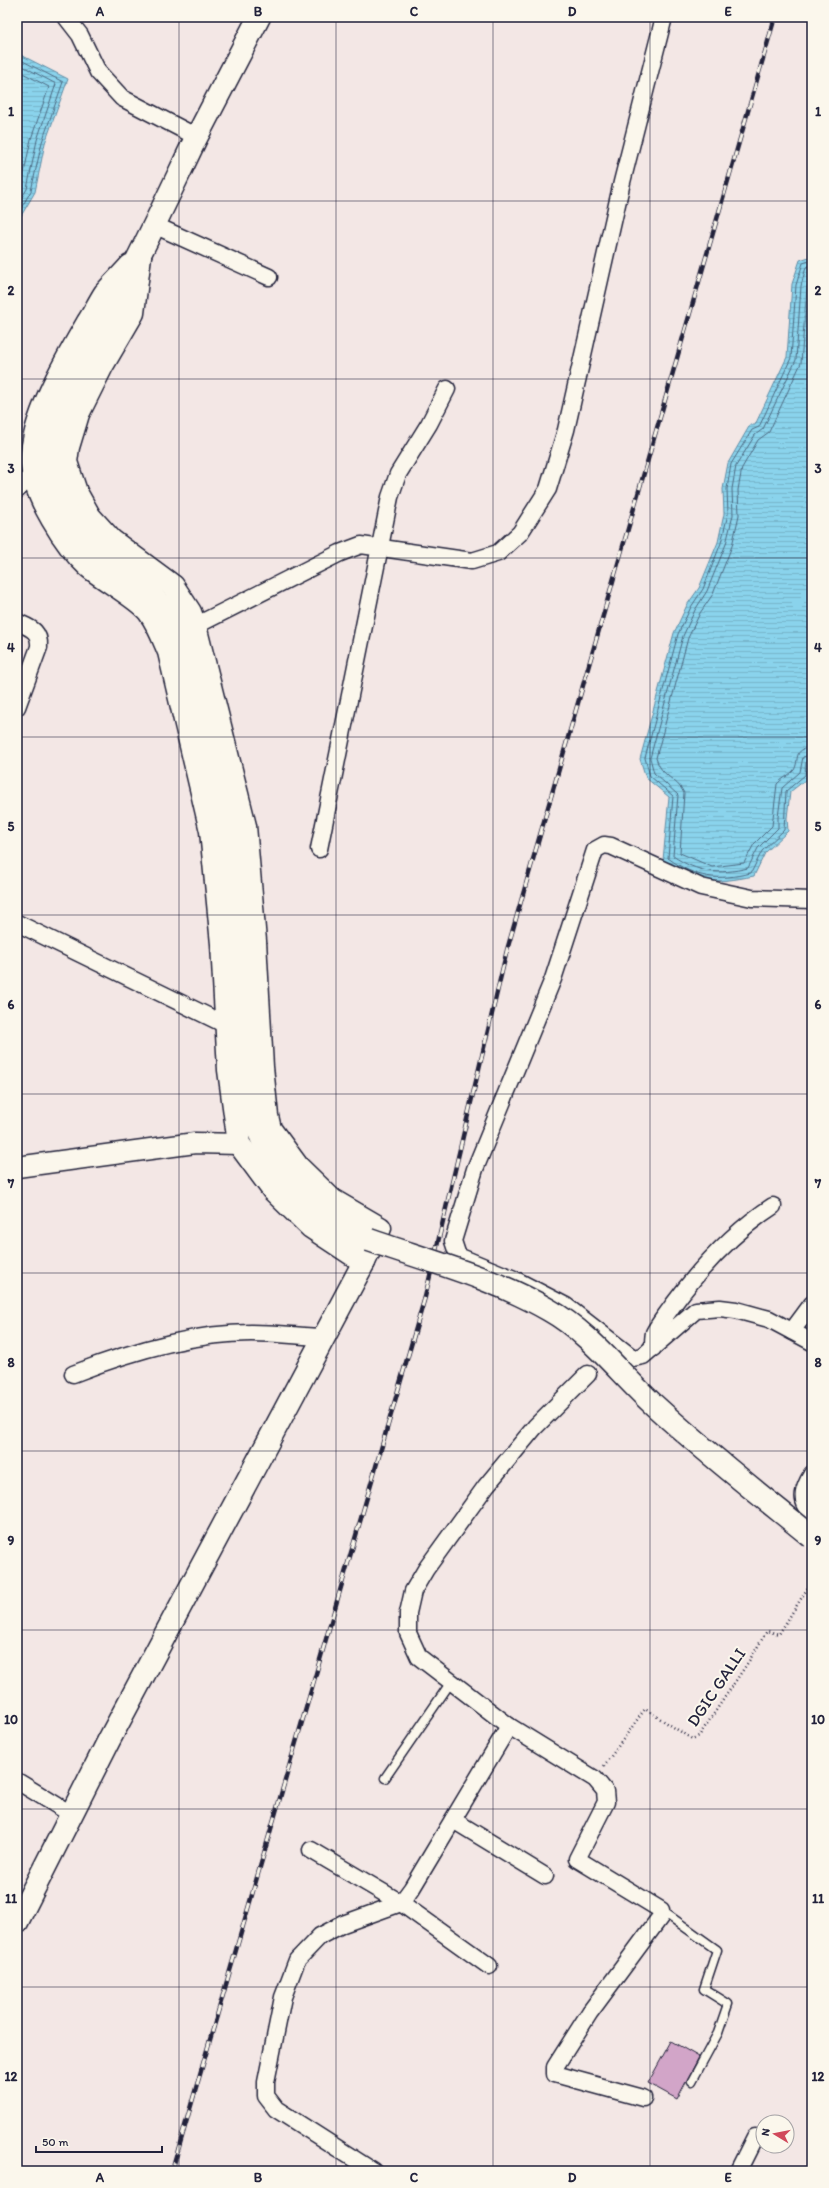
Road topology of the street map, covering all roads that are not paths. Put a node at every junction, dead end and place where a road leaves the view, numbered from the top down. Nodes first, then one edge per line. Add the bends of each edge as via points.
1 (66, 17) edge
2 (259, 17) edge
3 (664, 17) edge
4 (197, 137) junction
5 (154, 225) junction
6 (140, 255) junction
7 (269, 277) dead end
8 (447, 389) dead end
9 (22, 482) edge
10 (380, 547) junction
11 (17, 622) edge
12 (195, 626) junction
13 (17, 707) edge
14 (318, 850) dead end
15 (812, 900) edge
16 (17, 923) edge
17 (226, 1025) junction
18 (235, 1120) junction
19 (195, 1143) junction
20 (240, 1144) junction
21 (17, 1167) edge
22 (773, 1206) dead end
23 (364, 1262) junction
24 (812, 1304) edge
25 (792, 1331) junction
26 (324, 1337) junction
27 (812, 1342) edge
28 (653, 1348) junction
29 (73, 1374) dead end
30 (588, 1374) dead end
31 (812, 1474) edge
32 (812, 1512) edge
33 (812, 1537) edge
34 (451, 1682) junction
35 (509, 1726) junction
36 (385, 1778) dead end
37 (17, 1781) edge
38 (71, 1814) junction
39 (453, 1820) junction
40 (311, 1850) dead end
41 (545, 1876) dead end
42 (401, 1903) junction
43 (661, 1910) junction
44 (17, 1922) edge
45 (489, 1966) dead end
46 (692, 2081) dead end
47 (643, 2098) dead end
48 (755, 2137) dead end
49 (373, 2171) edge
50 (738, 2171) edge

1 - 4 street via 80,35 98,72 122,98
2 - 4 main road
3 - 10 street via 622,182 566,430 548,489 520,533 498,552 472,561
4 - 5 main road
5 - 6 main road
5 - 7 street
6 - 9 main road via 105,294 72,349 46,402 35,440 32,464
6 - 12 main road via 133,313 78,414 66,462 76,492 90,517 111,540 173,586 190,612
6 - 33 main road, bridge via 55,425 50,445 50,471 55,490 75,524 97,549 163,607 174,624 194,686 226,830 234,895 250,1104 259,1131 272,1156 301,1194 342,1226 369,1240 495,1284 566,1321 712,1457
8 - 10 street via 398,474 390,497
9 - 17 main road via 46,507 62,537 88,566 148,610 169,652 211,831 222,944
10 - 12 street via 358,546 340,553
10 - 14 street
11 - 13 street via 36,631 39,646
12 - 23 main road via 245,826 266,1116 270,1129 298,1167 332,1200 380,1228
15 - 28 street via 752,898 701,887 611,846 604,845 595,850 552,979 475,1169 453,1241 458,1256 514,1279 566,1306 633,1358 643,1356
16 - 17 street
17 - 18 main road via 228,1070
18 - 19 street via 221,1131
18 - 20 main road
19 - 20 street
19 - 21 street
20 - 23 main road via 273,1190 311,1227
22 - 28 street via 723,1246 701,1270 654,1334
23 - 26 main road
24 - 25 street
25 - 27 street
25 - 28 street via 769,1319 736,1310 696,1310
26 - 29 street via 251,1333 173,1342
26 - 38 main road
30 - 34 street via 535,1427 486,1486 413,1591 408,1613 408,1633 419,1657
31 - 32 street via 803,1495 805,1505
34 - 35 street
34 - 36 lane
35 - 39 street
35 - 43 street via 595,1779 604,1791 606,1802 577,1859
37 - 38 street
38 - 44 main road
39 - 41 street
39 - 42 street
40 - 42 street
42 - 45 street
42 - 49 street via 343,1924 320,1936 297,1960 283,1997 266,2082 266,2096 276,2109
43 - 46 lane via 717,1950 704,1989 728,2004 718,2033
43 - 47 street via 661,1916 590,2012 555,2066 556,2074
48 - 50 street

